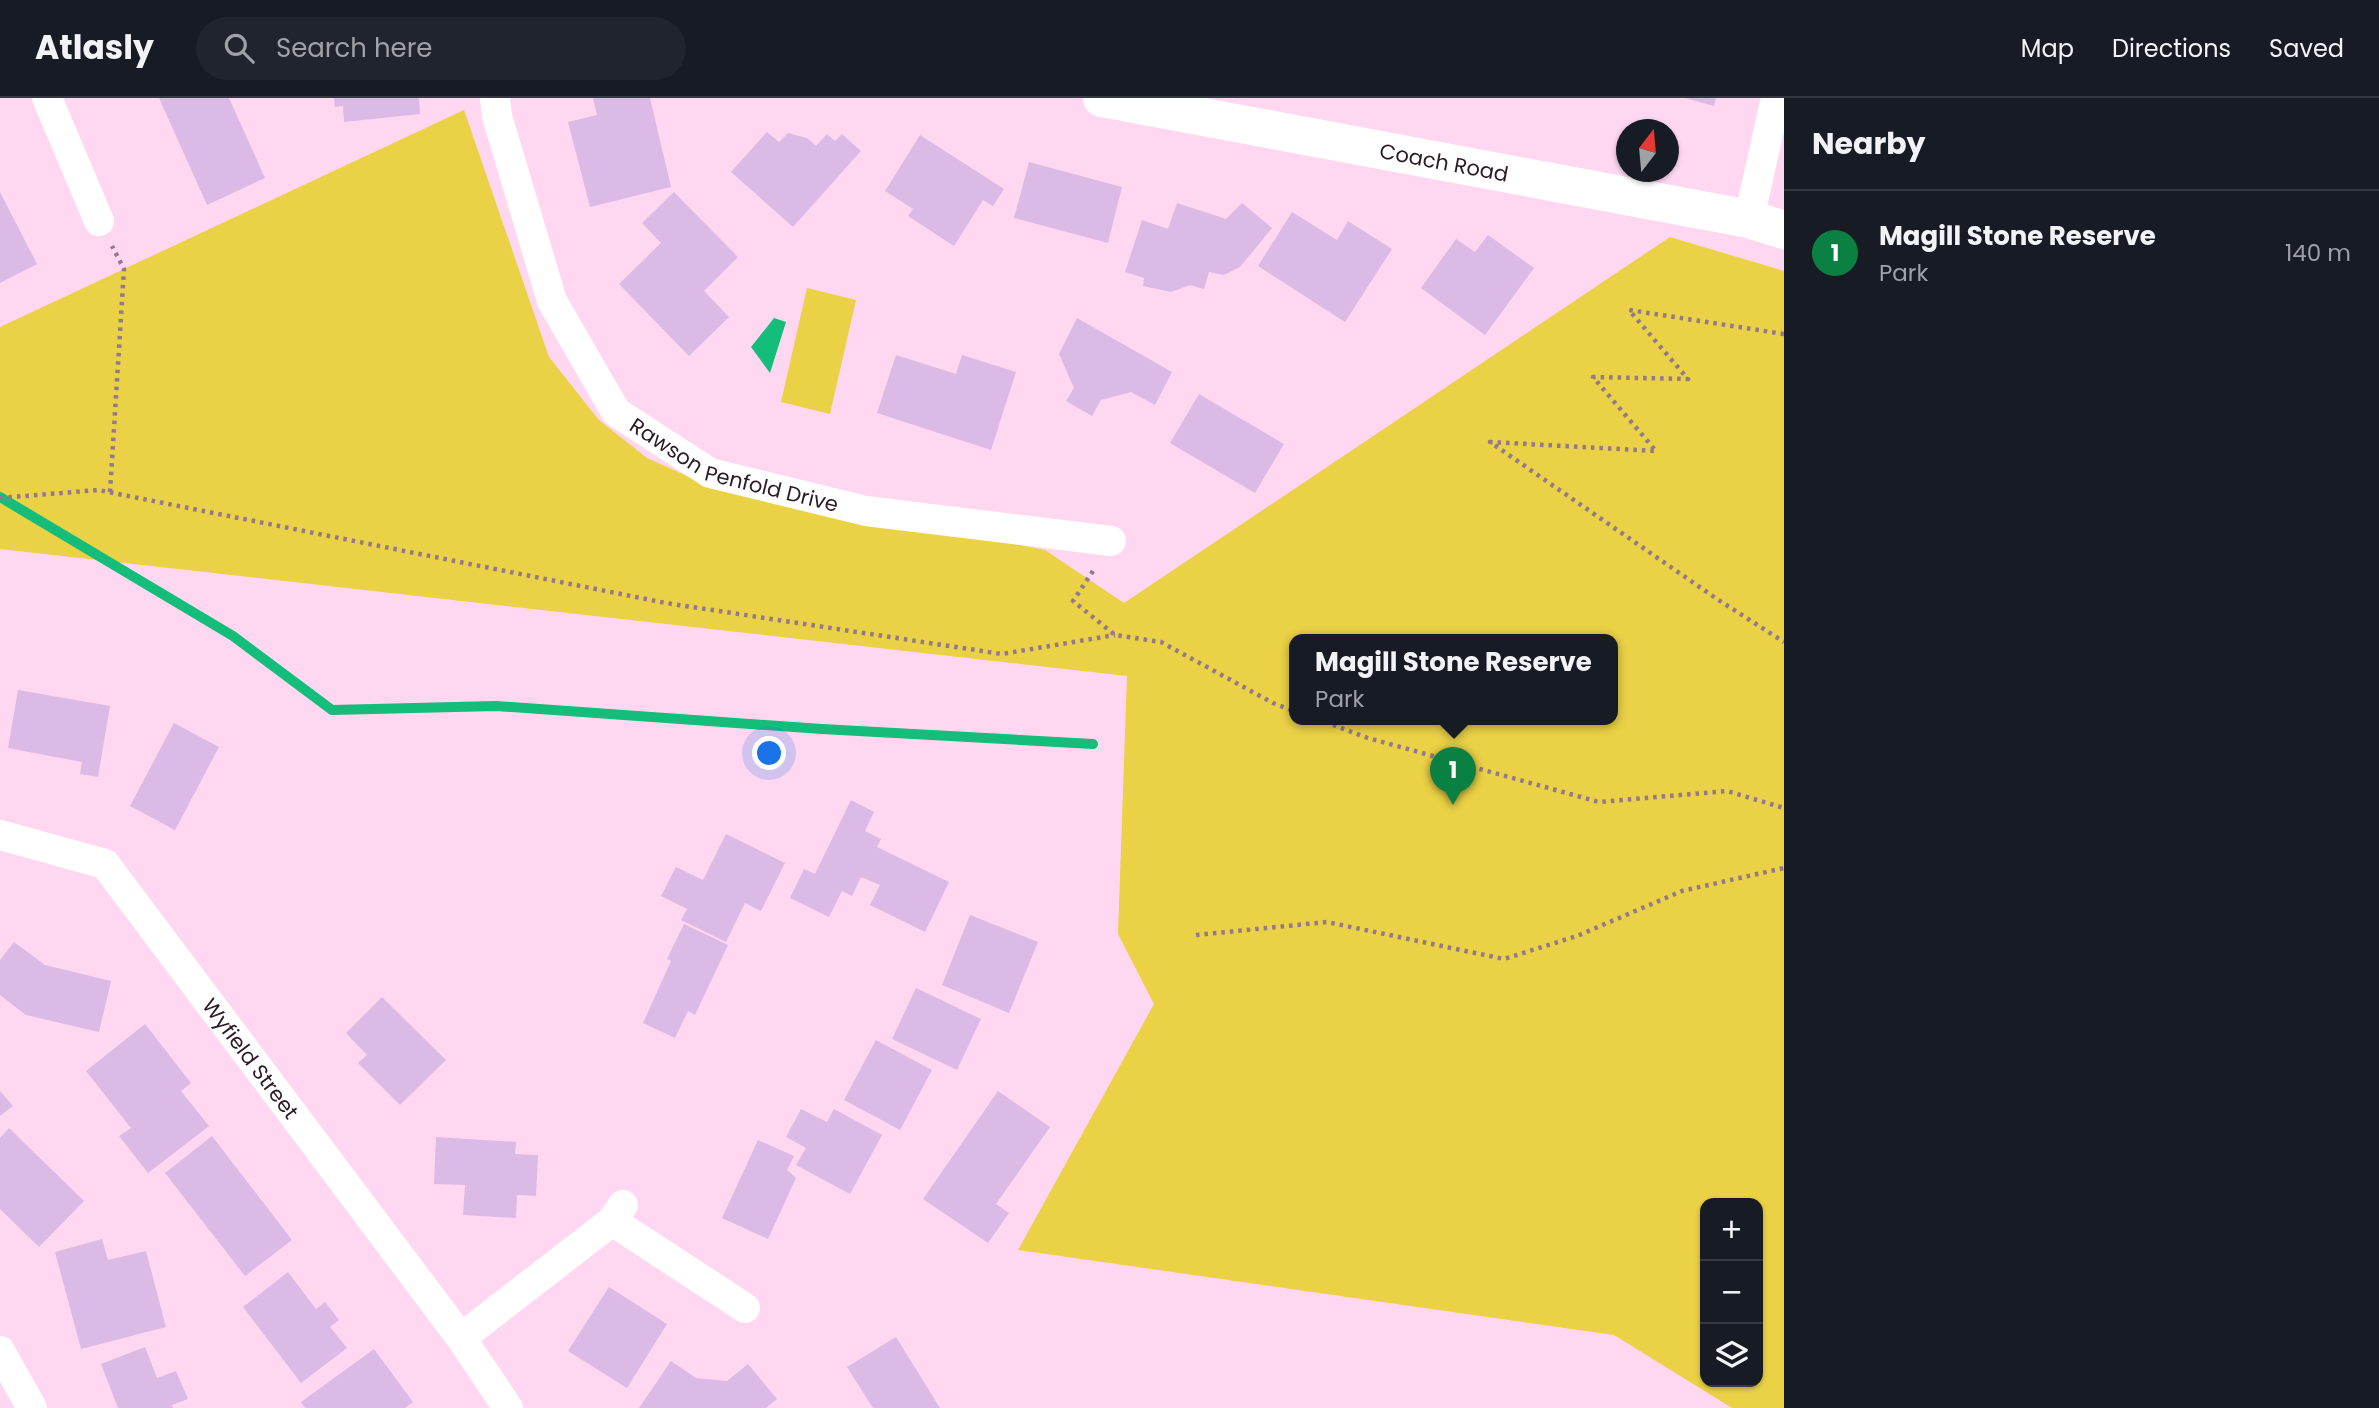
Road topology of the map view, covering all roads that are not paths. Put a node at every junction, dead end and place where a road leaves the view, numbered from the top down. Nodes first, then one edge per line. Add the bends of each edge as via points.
1 (47, 98) edge
2 (495, 98) edge
3 (1102, 98) edge
4 (1776, 98) edge
5 (99, 221) road end
6 (1766, 225) edge
7 (1111, 541) road end
8 (0, 835) edge
9 (745, 1308) dead end
10 (461, 1338) junction
11 (0, 1351) edge
12 (32, 1408) edge
13 (508, 1408) edge

1 - 5 street
2 - 7 street, Rawson Penfold Drive via 552,301 616,412 710,473 866,511
3 - 6 street, Coach Road
4 - 6 street
8 - 10 street, Wyfield Street via 105,864
9 - 10 street via 617,1213
10 - 13 street, Wyfield Street
11 - 12 street

